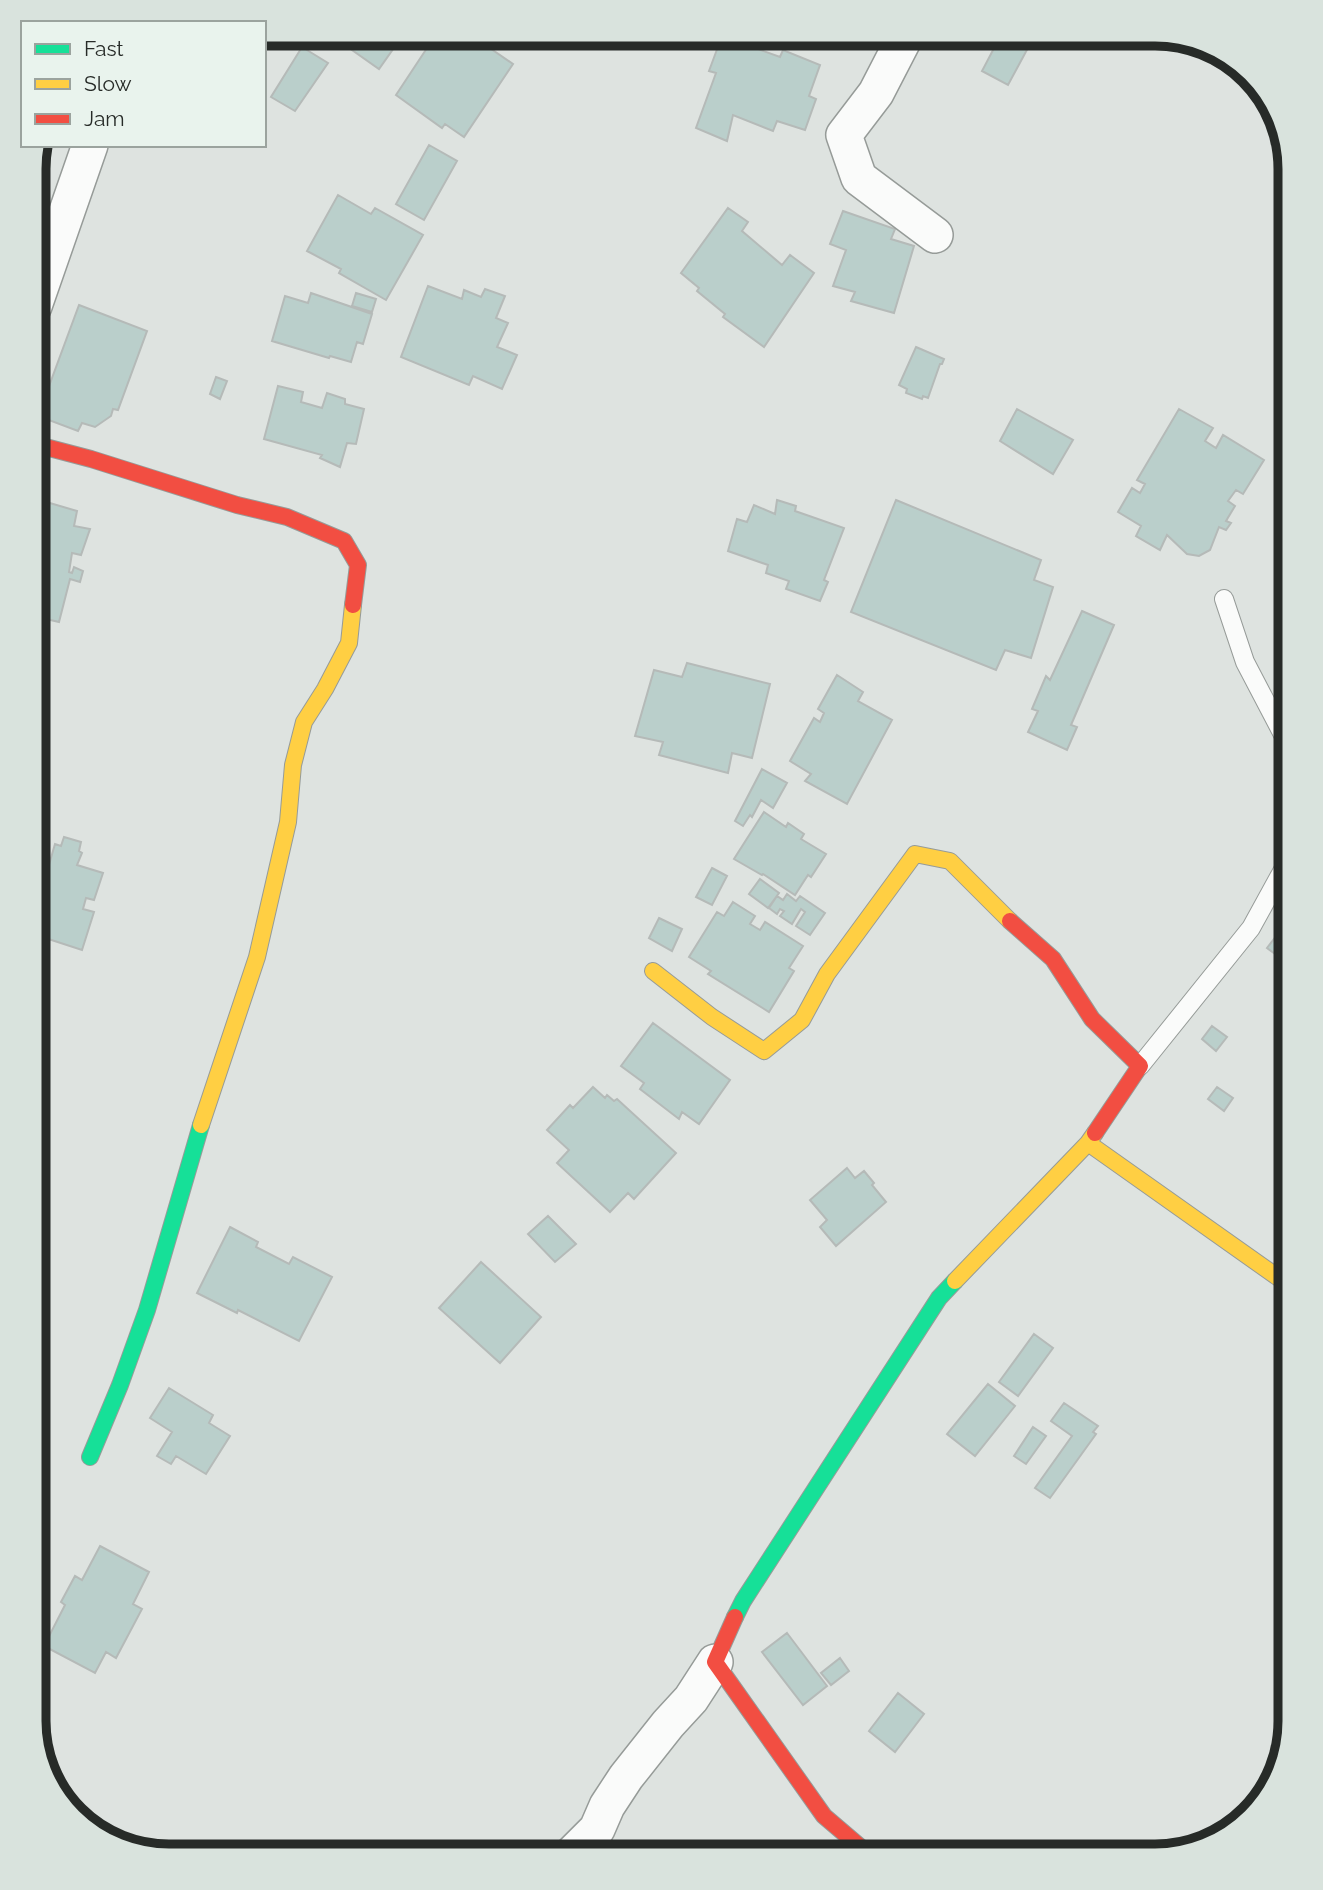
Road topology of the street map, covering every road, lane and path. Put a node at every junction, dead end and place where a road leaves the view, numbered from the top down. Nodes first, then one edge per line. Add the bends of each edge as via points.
1 (900, 46) edge
2 (89, 147) edge
3 (935, 234) dead end
4 (46, 272) edge
5 (46, 447) edge
6 (1224, 599) dead end
7 (1278, 726) edge
8 (1278, 879) edge
9 (653, 971) dead end
10 (1140, 1066) junction
11 (1088, 1143) junction
12 (1278, 1278) edge
13 (90, 1457) dead end
14 (715, 1662) junction
15 (582, 1844) edge
16 (857, 1844) edge

1 - 3 street via 876,93 844,135 859,178
2 - 4 street
5 - 13 street via 287,517 344,541 358,565 349,643 304,722 288,821 257,957 191,1155 147,1310
6 - 7 lane via 1244,662
8 - 10 lane via 1251,928
9 - 10 street via 764,1051 802,1020 827,974 915,853 950,860 1053,959 1092,1019
10 - 11 street
11 - 12 street
11 - 14 street via 939,1298 743,1601
14 - 15 street via 691,1699 626,1777 597,1829
14 - 16 street via 824,1816

